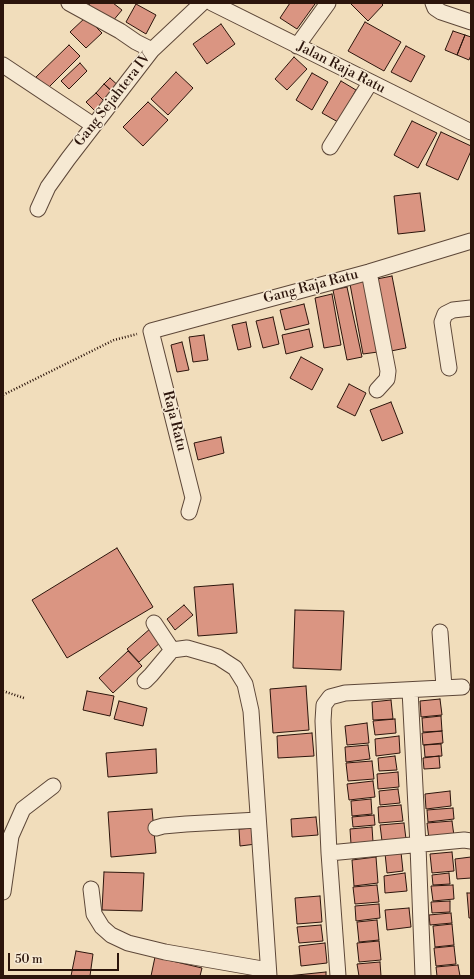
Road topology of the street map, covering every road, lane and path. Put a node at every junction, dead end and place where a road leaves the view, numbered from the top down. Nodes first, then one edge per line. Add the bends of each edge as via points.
1 (69, 3) edge
2 (202, 3) edge
3 (212, 3) edge
4 (328, 3) edge
5 (433, 3) edge
6 (471, 22) edge
7 (298, 46) junction
8 (152, 50) junction
9 (3, 65) edge
10 (370, 83) junction
11 (93, 125) junction
12 (471, 132) edge
13 (330, 147) dead end
14 (38, 209) dead end
15 (471, 241) edge
16 (369, 272) junction
17 (471, 308) edge
18 (151, 330) junction
19 (449, 368) dead end
20 (377, 390) dead end
21 (3, 395) edge
22 (189, 512) dead end
23 (154, 623) dead end
24 (440, 632) dead end
25 (172, 650) junction
26 (145, 682) dead end
27 (462, 687) dead end
28 (444, 688) junction
29 (410, 690) junction
30 (3, 691) edge
31 (24, 698) dead end
32 (53, 786) dead end
33 (258, 820) junction
34 (156, 828) dead end
35 (471, 841) edge
36 (418, 846) junction
37 (329, 853) junction
38 (91, 889) dead end
39 (3, 892) edge
40 (268, 973) edge
41 (338, 976) edge
42 (423, 976) edge

1 - 8 street
2 - 8 street, Gang Sejahtera IV
3 - 7 street, Jalan Raja Ratu
4 - 7 street
5 - 6 street via 441,12
7 - 10 street, Jalan Raja Ratu
8 - 11 street, Gang Sejahtera IV
9 - 11 street
10 - 12 street, Jalan Raja Ratu
10 - 13 street
11 - 14 street, Gang Sejahtera IV via 48,187
15 - 16 street, Gang Raja Ratu
16 - 18 street, Gang Raja Ratu
16 - 20 street via 388,372 387,379
17 - 19 street via 453,310 445,314 442,322
18 - 21 path via 114,340
18 - 22 street, Raja Ratu via 193,498
23 - 25 street
24 - 28 street
25 - 26 street
25 - 33 street via 187,648 218,657 235,668 246,684 251,712
27 - 28 street
28 - 29 street
29 - 36 street
29 - 37 street via 345,692 330,697 324,705
30 - 31 path
32 - 39 street via 23,809 11,836
33 - 34 street
33 - 40 street
35 - 36 street
36 - 37 street
36 - 42 street
37 - 41 street
38 - 40 street via 94,914 111,935 165,952

